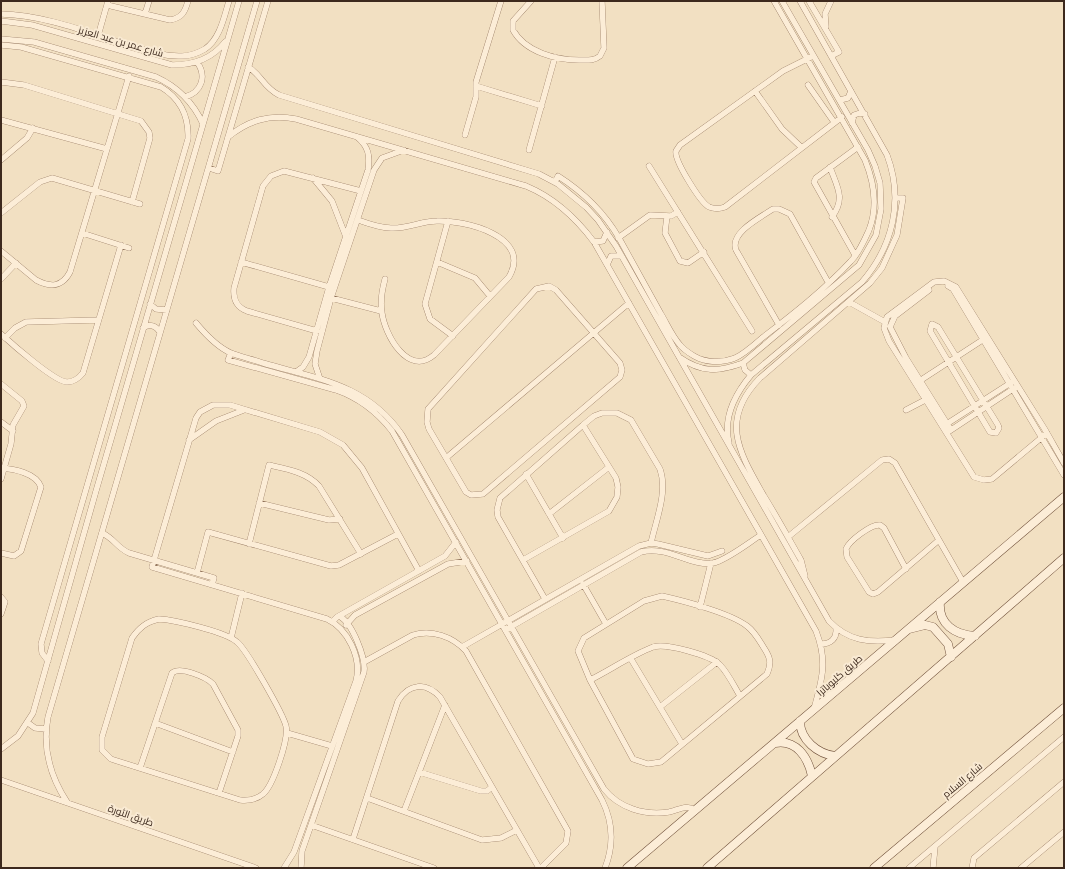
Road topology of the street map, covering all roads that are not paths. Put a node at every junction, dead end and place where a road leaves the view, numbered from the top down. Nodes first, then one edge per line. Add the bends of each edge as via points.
1 (149, 1) edge
2 (188, 1) edge
3 (229, 1) edge
4 (239, 1) edge
5 (257, 1) edge
6 (268, 1) edge
7 (501, 1) edge
8 (531, 1) edge
9 (602, 1) edge
10 (774, 1) edge
11 (782, 1) edge
12 (800, 1) edge
13 (809, 1) edge
14 (831, 1) edge
15 (107, 3) edge
16 (1, 14) edge
17 (146, 14) junction
18 (43, 19) junction
19 (1, 21) edge
20 (41, 27) junction
21 (827, 31) junction
22 (98, 36) junction
23 (1, 39) edge
24 (228, 39) junction
25 (1, 45) edge
26 (145, 50) junction
27 (815, 55) junction
28 (831, 56) junction
29 (143, 57) junction
30 (555, 57) junction
31 (88, 58) junction
32 (808, 59) junction
33 (197, 62) junction
34 (86, 64) junction
35 (248, 67) junction
36 (129, 76) junction
37 (1, 82) edge
38 (476, 86) junction
39 (808, 86) dead end
40 (755, 91) junction
41 (851, 91) junction
42 (185, 97) junction
43 (840, 100) junction
44 (542, 106) junction
45 (118, 113) junction
46 (865, 114) junction
47 (842, 117) junction
48 (1, 120) edge
49 (834, 122) junction
50 (852, 123) junction
51 (203, 124) junction
52 (33, 128) junction
53 (354, 135) junction
54 (464, 135) dead end
55 (228, 136) junction
56 (801, 147) junction
57 (858, 147) junction
58 (107, 149) junction
59 (404, 150) junction
60 (529, 150) dead end
61 (1, 160) edge
62 (649, 166) dead end
63 (830, 167) junction
64 (209, 168) junction
65 (313, 178) junction
66 (555, 182) junction
67 (94, 190) junction
68 (361, 191) junction
69 (895, 198) junction
70 (170, 200) junction
71 (132, 202) junction
72 (180, 203) junction
73 (140, 204) dead end
74 (678, 212) junction
75 (1, 213) edge
76 (667, 216) junction
77 (832, 217) junction
78 (358, 220) junction
79 (448, 221) junction
80 (607, 232) junction
81 (82, 233) junction
82 (346, 237) junction
83 (618, 238) junction
84 (594, 242) junction
85 (120, 245) junction
86 (129, 248) dead end
87 (1, 251) edge
88 (704, 252) junction
89 (856, 255) junction
90 (620, 256) junction
91 (240, 262) junction
92 (437, 262) junction
93 (16, 263) junction
94 (607, 265) junction
95 (1, 279) edge
96 (385, 279) dead end
97 (828, 282) junction
98 (329, 287) junction
99 (490, 296) junction
100 (331, 298) junction
101 (653, 300) junction
102 (849, 302) junction
103 (629, 303) junction
104 (150, 304) junction
105 (648, 304) junction
106 (167, 310) junction
107 (381, 311) junction
108 (888, 319) junction
109 (98, 320) junction
110 (787, 322) junction
111 (196, 323) dead end
112 (779, 325) junction
113 (978, 326) junction
114 (143, 328) junction
115 (317, 331) junction
116 (752, 331) dead end
117 (160, 332) junction
118 (888, 332) junction
119 (594, 333) junction
120 (802, 333) junction
121 (3, 336) edge
122 (453, 336) junction
123 (806, 338) junction
124 (895, 338) junction
125 (984, 339) junction
126 (889, 341) junction
127 (231, 353) junction
128 (995, 354) junction
129 (678, 356) junction
130 (957, 357) junction
131 (904, 359) junction
132 (948, 362) junction
133 (743, 363) junction
134 (296, 372) junction
135 (751, 375) junction
136 (320, 379) junction
137 (920, 380) junction
138 (1013, 381) junction
139 (1, 384) edge
140 (1017, 387) junction
141 (929, 398) junction
142 (983, 401) junction
143 (111, 403) junction
144 (120, 406) junction
145 (974, 407) junction
146 (987, 407) junction
147 (244, 410) junction
148 (906, 410) dead end
149 (978, 413) junction
150 (1, 422) edge
151 (583, 425) junction
152 (945, 425) junction
153 (12, 431) junction
154 (949, 432) junction
155 (1045, 435) junction
156 (189, 441) junction
157 (731, 449) junction
158 (446, 458) junction
159 (1064, 463) edge
160 (609, 467) junction
161 (3, 468) edge
162 (526, 474) junction
163 (1064, 475) edge
164 (1, 479) edge
165 (762, 497) junction
166 (1064, 497) edge
167 (259, 503) junction
168 (549, 514) junction
169 (340, 519) junction
170 (102, 533) junction
171 (398, 534) junction
172 (761, 535) junction
173 (788, 537) junction
174 (563, 538) junction
175 (939, 540) junction
176 (456, 542) junction
177 (651, 543) junction
178 (249, 544) junction
179 (640, 549) junction
180 (722, 551) dead end
181 (1, 553) edge
182 (360, 554) junction
183 (1064, 558) edge
184 (154, 560) junction
185 (523, 560) junction
186 (467, 561) junction
187 (711, 563) junction
188 (906, 569) junction
189 (419, 572) junction
190 (197, 573) junction
191 (806, 580) junction
192 (963, 582) junction
193 (584, 584) junction
194 (212, 585) junction
195 (242, 593) junction
196 (1, 597) edge
197 (545, 599) junction
198 (940, 602) junction
199 (700, 607) junction
200 (1, 614) edge
201 (339, 616) junction
202 (333, 621) junction
203 (347, 623) junction
204 (606, 624) junction
205 (506, 626) junction
206 (836, 629) junction
207 (908, 629) junction
208 (342, 630) junction
209 (976, 636) junction
210 (231, 638) junction
211 (895, 640) junction
212 (821, 644) junction
213 (462, 647) junction
214 (951, 657) junction
215 (632, 658) junction
216 (48, 661) junction
217 (364, 662) junction
218 (717, 662) junction
219 (590, 680) junction
220 (740, 696) junction
221 (445, 705) junction
222 (349, 707) junction
223 (660, 707) junction
224 (1064, 708) edge
225 (814, 709) junction
226 (800, 722) junction
227 (28, 723) junction
228 (155, 723) junction
229 (46, 729) junction
230 (287, 732) junction
231 (1064, 738) edge
232 (775, 743) junction
233 (682, 744) junction
234 (332, 746) junction
235 (1, 749) edge
236 (233, 752) junction
237 (835, 756) junction
238 (140, 768) junction
239 (327, 769) junction
240 (419, 772) junction
241 (812, 776) junction
242 (1, 780) edge
243 (1064, 782) edge
244 (492, 787) junction
245 (219, 793) junction
246 (319, 793) junction
247 (608, 794) junction
248 (367, 798) junction
249 (602, 800) junction
250 (67, 802) junction
251 (695, 810) junction
252 (404, 811) junction
253 (311, 825) junction
254 (517, 830) junction
255 (1064, 832) edge
256 (353, 840) junction
257 (935, 846) junction
258 (295, 849) junction
259 (302, 851) junction
260 (256, 868) edge
261 (284, 868) edge
262 (301, 868) edge
263 (434, 868) edge
264 (540, 868) edge
265 (605, 868) edge
266 (627, 868) edge
267 (707, 868) edge
268 (874, 868) edge
269 (909, 868) edge
270 (933, 868) edge
271 (972, 868) edge
272 (1021, 868) edge

1 - 17 street
2 - 17 street via 184,14 175,19
3 - 26 street via 218,33 205,49 181,56
4 - 24 street
5 - 64 street
6 - 35 street
7 - 38 street
8 - 30 street via 513,21 513,30 534,50
9 - 30 street via 604,48 600,56 590,60
10 - 32 street
11 - 27 street
12 - 28 street
13 - 21 street
14 - 21 street via 825,14
15 - 17 street
15 - 22 street
16 - 18 street
18 - 20 street
18 - 22 street
19 - 20 street, شارع عمر بن عبد العزيز
20 - 29 street, شارع عمر بن عبد العزيز
21 - 28 street via 839,52
22 - 26 street
23 - 31 street via 34,42
24 - 33 street, شارع عمر بن عبد العزيز via 214,53
24 - 51 street
25 - 34 street via 21,47
26 - 29 street
27 - 32 street
27 - 43 street
28 - 41 street
29 - 33 street, شارع عمر بن عبد العزيز via 172,65
30 - 44 street
31 - 34 street
31 - 42 street via 156,77 173,86
32 - 40 street via 783,71
32 - 47 street
33 - 42 street via 201,67 203,80 197,91
34 - 36 street
35 - 55 street
35 - 66 street via 256,72 268,89 286,98 522,168
36 - 45 street
36 - 70 street via 167,90 179,102 187,119 188,139
37 - 45 street via 24,85
38 - 44 street
38 - 54 street via 476,97
39 - 49 street
40 - 56 street via 782,129
40 - 56 street via 676,150 676,160 705,204 714,208 725,207
41 - 43 street via 848,98
41 - 46 street
42 - 51 street
43 - 50 street
44 - 60 street
45 - 58 street
45 - 71 street via 141,121 149,132 149,145
46 - 50 street via 854,115
46 - 69 street via 891,166
47 - 49 street
47 - 57 street
48 - 52 street
49 - 56 street
50 - 110 street via 873,161 880,183 881,209 876,235 859,265 813,306
51 - 72 street
52 - 58 street
52 - 61 street via 27,138
53 - 55 street via 296,119 271,117 246,124
53 - 59 street
53 - 68 street via 367,148 369,154 368,170
55 - 64 street via 218,171
57 - 63 street
57 - 89 street via 871,175 874,210 870,228
58 - 67 street
59 - 78 street via 386,156 377,164
59 - 84 street via 541,193 568,212
62 - 74 street
63 - 77 street via 840,196 839,206
63 - 77 street via 814,179 814,182
64 - 106 street
65 - 68 street
65 - 82 street via 332,201
65 - 91 street via 284,171 275,173 267,180
66 - 80 street via 586,206
66 - 83 street via 558,176 581,192 605,218
67 - 71 street
67 - 75 street via 57,179 48,179 40,182
67 - 81 street
68 - 82 street
69 - 102 street via 902,198 901,217 890,252 870,283
69 - 120 street via 893,225 878,261 862,282
70 - 72 street
70 - 143 street
71 - 73 street
72 - 104 street
74 - 76 street via 673,216
74 - 88 street
76 - 83 street via 650,215
76 - 88 street via 665,234 680,261 688,263
77 - 89 street
78 - 79 street via 391,228 428,221
78 - 100 street
79 - 92 street
79 - 99 street via 494,233 509,247 513,260 512,271
80 - 84 street via 603,241
80 - 90 street
81 - 85 street
81 - 93 street via 70,272 66,280 58,285 42,284
82 - 98 street
83 - 101 street
84 - 94 street
85 - 86 street
85 - 109 street
87 - 93 street
88 - 116 street
89 - 97 street
90 - 94 street via 611,256
90 - 105 street
91 - 98 street
91 - 115 street via 233,294 239,306 246,311
92 - 99 street via 475,278
92 - 122 street via 426,308 430,319
93 - 95 street
94 - 103 street
96 - 107 street
97 - 110 street
97 - 112 street via 790,214 785,211 773,209 737,235 734,242 736,250
98 - 115 street
99 - 122 street
100 - 107 street
100 - 136 street via 316,357 316,369
101 - 105 street
101 - 112 street via 680,346 706,360 716,362 736,358
102 - 108 street
102 - 123 street
103 - 119 street
103 - 172 street
104 - 106 street via 156,309
104 - 114 street
105 - 129 street
106 - 117 street
107 - 122 street via 391,340 403,355 412,360 419,362 429,359
108 - 113 street via 935,283 947,284 954,288
108 - 118 street
109 - 121 street via 26,322
109 - 121 street via 83,373 73,381 62,381 54,377
110 - 112 street
110 - 133 street
111 - 127 street via 209,337
113 - 125 street
113 - 128 street
114 - 117 street via 154,326
114 - 144 street
115 - 134 street via 307,360
117 - 170 street
118 - 124 street
118 - 126 street
119 - 158 street
119 - 158 street via 622,366 622,374 483,494 471,495 466,492
119 - 158 street via 556,290 549,286 536,289 428,409 427,422
120 - 123 street
120 - 135 street
123 - 165 street via 751,387 739,411 736,424 740,450
124 - 126 street
124 - 131 street
125 - 128 street
125 - 130 street
126 - 131 street
127 - 134 street
127 - 176 street via 228,360 336,390 351,396 373,411 398,439
128 - 138 street
129 - 133 street via 692,366 709,370 727,369
129 - 157 street
130 - 132 street
130 - 132 street via 937,325 932,324 930,331
130 - 142 street
131 - 137 street
131 - 141 street
132 - 137 street
132 - 145 street
133 - 135 street via 745,370
134 - 136 street
135 - 157 street via 739,391 731,410 728,436
136 - 205 street via 361,395 380,409 395,425
137 - 141 street
138 - 140 street
138 - 142 street
139 - 153 street via 24,404 24,409
140 - 146 street
140 - 155 street
141 - 148 street
141 - 152 street
142 - 145 street
142 - 146 street
143 - 144 street
143 - 216 street via 41,644 42,653
144 - 216 street
145 - 149 street
145 - 152 street
146 - 149 street
146 - 149 street via 998,425 996,433 990,432
147 - 156 street via 216,421
147 - 156 street via 221,404 206,407 196,418
147 - 171 street via 320,432 343,445 362,468
149 - 154 street
150 - 153 street
151 - 160 street
151 - 162 street
151 - 177 street via 602,413 613,412 625,416 631,420 657,464 663,482
152 - 154 street
153 - 161 street via 11,444
154 - 155 street via 972,475 984,480 992,479
155 - 159 street
155 - 163 street
156 - 184 street
157 - 165 street
160 - 168 street
160 - 174 street via 618,487 614,505 606,514
161 - 164 street
161 - 181 street via 17,470 36,479 41,487 21,551 14,556
162 - 168 street
162 - 185 street via 500,498 497,510 498,517
165 - 173 street
165 - 191 street
166 - 192 main road, طريق كليوباترا
167 - 169 street via 329,520
167 - 169 street via 269,465 294,471 314,481
167 - 178 street
168 - 174 street
169 - 182 street
170 - 184 street via 112,538 125,551
170 - 229 street
171 - 182 street
171 - 189 street
172 - 187 street via 723,559
172 - 212 street
173 - 175 street via 885,459 895,463
173 - 191 street via 801,560
174 - 185 street
175 - 188 street
175 - 192 street
176 - 186 street
176 - 189 street via 446,556
177 - 179 street
177 - 180 street via 708,556
178 - 182 street via 331,566
178 - 190 street via 208,532
179 - 187 street
179 - 193 street
179 - 197 street
183 - 209 main road
184 - 190 street
184 - 194 street via 152,568
185 - 197 street
186 - 203 street via 448,564 355,615
186 - 205 street
187 - 199 street
188 - 188 street via 880,525 872,526 848,544 846,549 847,557 871,593 878,592
189 - 201 street
190 - 194 street via 214,578
191 - 206 street
192 - 198 main road, طريق كليوباترا
193 - 204 street
193 - 205 street
194 - 195 street
195 - 202 street
195 - 210 street
196 - 200 street via 5,602
197 - 205 street
198 - 207 main road, طريق كليوباترا
198 - 209 main road via 943,618 953,631
199 - 204 street via 655,597
199 - 220 street via 747,626 756,634 769,656 767,674
201 - 202 street
201 - 203 street
202 - 208 street
203 - 208 street
203 - 217 street
204 - 219 street via 584,638 579,646 578,655
205 - 213 street
205 - 247 street
205 - 249 street
206 - 211 street via 868,642
206 - 212 street via 833,640
207 - 211 main road, طريق كليوباترا
207 - 214 main road via 925,625 933,627 948,644
208 - 222 street via 356,657 358,669
209 - 214 main road
210 - 230 street via 246,652 283,718
210 - 238 street via 159,619 143,626 132,638 101,744 111,759
211 - 225 main road, طريق كليوباترا
212 - 225 street via 824,671
213 - 217 street via 438,634 422,632 413,634
213 - 264 street via 470,656 568,831 566,843
214 - 237 main road
215 - 218 street via 653,647 666,646
215 - 219 street
215 - 223 street
216 - 227 street
217 - 222 street via 364,672
218 - 220 street
218 - 223 street
219 - 233 street via 633,759 643,764 654,764
220 - 233 street
221 - 240 street
221 - 244 street
221 - 248 street via 434,690 426,686 410,688 403,694 398,701
222 - 234 street
222 - 239 street
223 - 233 street
224 - 268 main road, شارع السلام
225 - 226 main road, طريق كليوباترا
226 - 232 main road, طريق كليوباترا
226 - 237 main road via 804,736 814,748 824,754
227 - 229 street via 35,728
227 - 235 street via 18,736
228 - 236 street
228 - 236 street via 172,673 182,670 210,681 215,686 238,730
228 - 238 street
229 - 250 street via 48,761 59,790
230 - 234 street
230 - 245 street via 264,793 248,801
231 - 257 street
232 - 241 main road via 785,742 798,748 807,760
232 - 251 main road, طريق كليوباترا
234 - 239 street
236 - 245 street
237 - 241 main road
238 - 245 street
239 - 246 street
240 - 244 street via 478,791
240 - 252 street
241 - 267 main road
242 - 250 street, طريق الثورة
243 - 271 street via 974,858
244 - 254 street
246 - 253 street
246 - 258 street
247 - 249 street via 607,800
247 - 251 street via 624,805 644,812 663,812 687,807
248 - 252 street
248 - 256 street
249 - 265 street via 610,821 611,836
250 - 260 street, طريق الثورة
251 - 266 main road, طريق كليوباترا
252 - 254 street via 482,840 501,838
253 - 256 street
253 - 259 street
254 - 264 street
255 - 272 street
256 - 263 street
257 - 269 street
257 - 270 street
258 - 259 street
258 - 261 street
259 - 262 street

